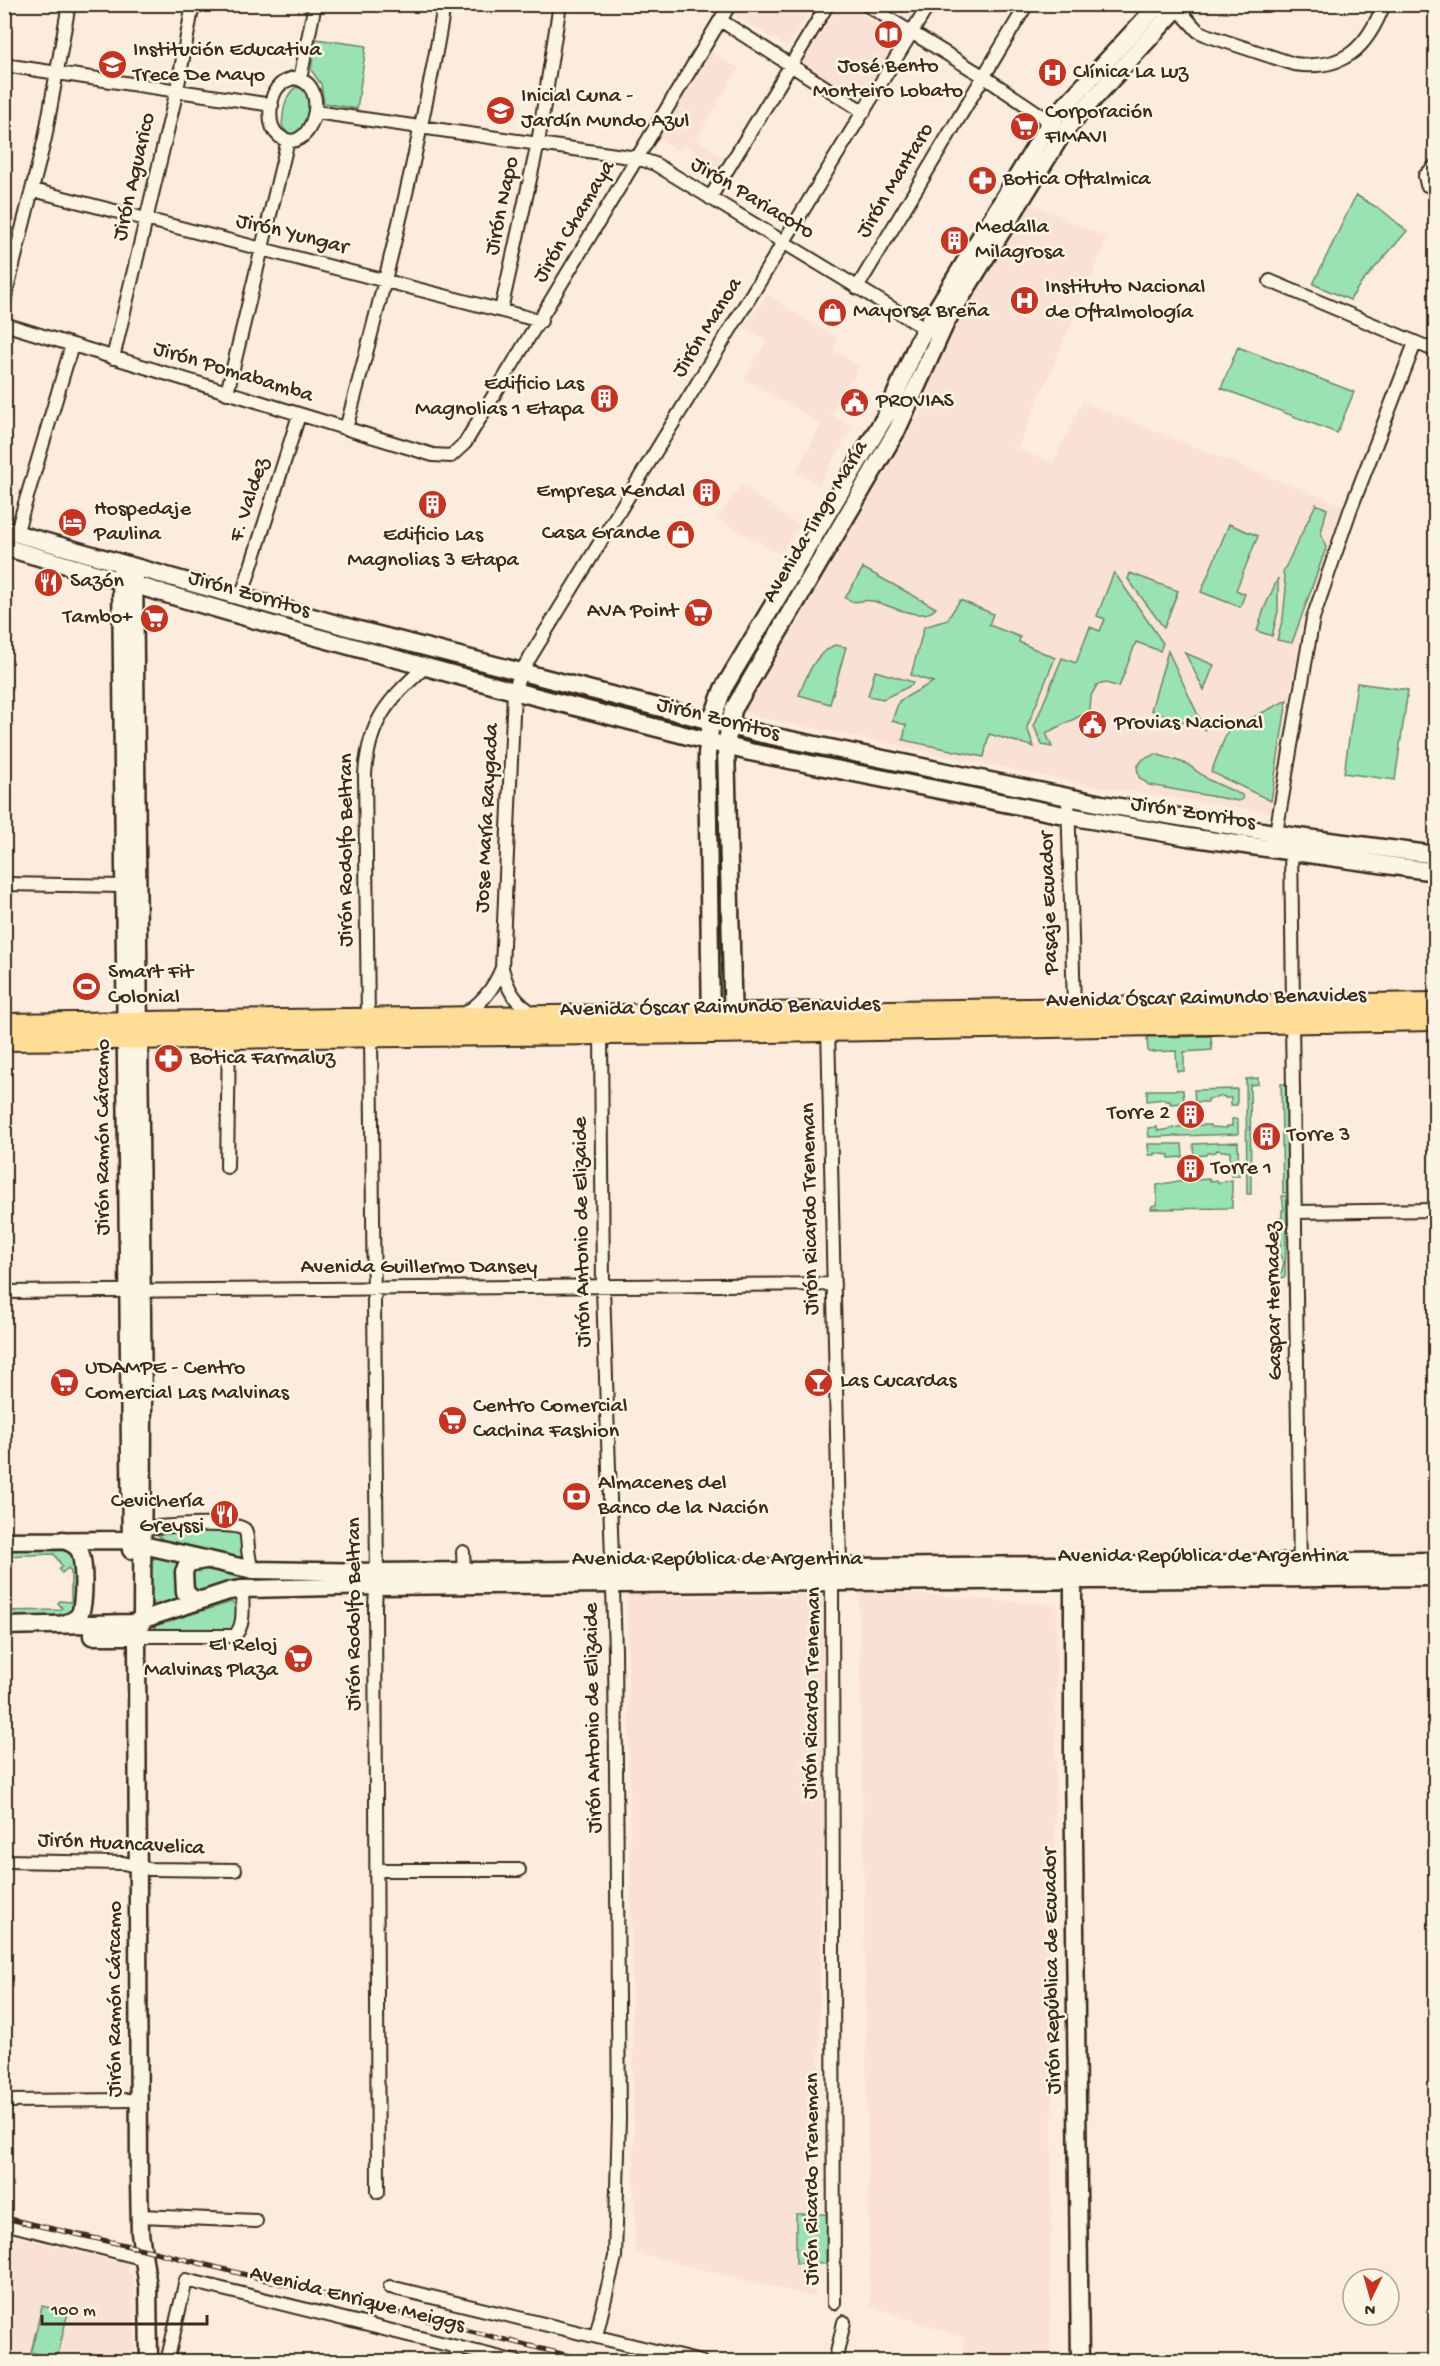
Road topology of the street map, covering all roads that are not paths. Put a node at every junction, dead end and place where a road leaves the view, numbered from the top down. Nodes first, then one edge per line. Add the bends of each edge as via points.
1 (69, 4) edge
2 (193, 4) edge
3 (315, 4) edge
4 (444, 4) edge
5 (560, 4) edge
6 (730, 4) edge
7 (828, 4) edge
8 (866, 4) edge
9 (929, 4) edge
10 (1027, 4) edge
11 (1159, 4) edge
12 (1384, 4) edge
13 (1179, 6) edge
14 (720, 20) junction
15 (911, 33) junction
16 (4, 65) edge
17 (790, 65) junction
18 (57, 73) junction
19 (1092, 75) junction
20 (983, 76) junction
21 (300, 79) junction
22 (1105, 87) junction
23 (177, 90) junction
24 (272, 105) junction
25 (315, 112) junction
26 (864, 112) junction
27 (1058, 126) junction
28 (421, 127) junction
29 (288, 140) junction
30 (538, 143) junction
31 (637, 158) junction
32 (1436, 165) edge
33 (1427, 185) dead end
34 (33, 190) junction
35 (710, 198) junction
36 (147, 219) junction
37 (784, 244) junction
38 (262, 249) junction
39 (386, 281) junction
40 (1270, 281) dead end
41 (857, 288) junction
42 (4, 301) edge
43 (501, 310) junction
44 (541, 321) junction
45 (4, 324) edge
46 (932, 333) junction
47 (1415, 343) junction
48 (72, 345) junction
49 (1436, 351) edge
50 (113, 358) junction
51 (227, 393) junction
52 (299, 415) junction
53 (346, 429) junction
54 (451, 456) joint
55 (10, 532) edge
56 (4, 547) edge
57 (128, 566) junction
58 (129, 584) junction
59 (241, 598) junction
60 (426, 666) junction
61 (520, 672) junction
62 (514, 691) junction
63 (129, 698) junction
64 (711, 722) junction
65 (729, 726) junction
66 (708, 742) junction
67 (726, 746) junction
68 (1068, 798) junction
69 (1069, 816) junction
70 (1286, 840) junction
71 (1436, 855) edge
72 (1436, 872) edge
73 (4, 884) edge
74 (124, 886) junction
75 (502, 968) junction
76 (1436, 1003) edge
77 (1074, 1007) junction
78 (1293, 1014) junction
79 (541, 1017) junction
80 (458, 1018) junction
81 (1436, 1020) edge
82 (828, 1022) junction
83 (4, 1024) edge
84 (711, 1024) junction
85 (733, 1024) junction
86 (370, 1027) junction
87 (133, 1030) junction
88 (601, 1034) junction
89 (229, 1037) junction
90 (4, 1040) edge
91 (227, 1167) dead end
92 (1436, 1210) edge
93 (1295, 1212) junction
94 (834, 1284) junction
95 (374, 1288) junction
96 (603, 1288) junction
97 (134, 1291) junction
98 (4, 1293) edge
99 (4, 1530) edge
100 (137, 1535) junction
101 (4, 1540) edge
102 (63, 1540) junction
103 (463, 1552) dead end
104 (206, 1560) junction
105 (1436, 1561) edge
106 (840, 1567) junction
107 (253, 1570) junction
108 (464, 1570) junction
109 (1300, 1571) junction
110 (1073, 1573) junction
111 (612, 1576) junction
112 (1436, 1577) edge
113 (377, 1579) junction
114 (832, 1582) junction
115 (242, 1589) junction
116 (202, 1600) junction
117 (62, 1625) junction
118 (4, 1626) edge
119 (137, 1627) junction
120 (4, 1636) edge
121 (4, 1862) edge
122 (138, 1866) junction
123 (235, 1870) dead end
124 (377, 1870) junction
125 (519, 1870) dead end
126 (139, 2100) junction
127 (4, 2101) edge
128 (378, 2192) dead end
129 (140, 2216) junction
130 (256, 2221) dead end
131 (4, 2223) edge
132 (145, 2259) junction
133 (390, 2287) dead end
134 (834, 2303) dead end
135 (844, 2322) dead end
136 (596, 2336) junction
137 (458, 2347) junction
138 (151, 2361) edge
139 (167, 2361) edge
140 (455, 2361) edge
141 (517, 2361) edge
142 (702, 2361) edge
143 (836, 2361) edge
144 (1080, 2361) edge

1 - 18 street
2 - 23 street, Jirón Aguarico
3 - 21 street
4 - 28 street
5 - 30 street, Jirón Napo
6 - 14 street, Jirón Chamaya
7 - 17 street
8 - 15 street
9 - 15 street, Jirón Manoa
10 - 20 street, Jirón Mantaro
11 - 19 main road, Avenida Tingo María
12 - 13 street via 1367,39 1356,51 1328,63 1308,66 1198,31
13 - 22 main road, Avenida Tingo María
14 - 17 street
14 - 31 street, Jirón Chamaya
15 - 20 street
15 - 26 street, Jirón Manoa
16 - 18 street
17 - 26 street
17 - 35 street
18 - 23 street
18 - 34 street
19 - 22 main road
19 - 27 main road, Avenida Tingo María
20 - 27 street
20 - 41 street, Jirón Mantaro
21 - 24 street via 280,84
21 - 25 street via 312,89
22 - 27 main road, Avenida Tingo María
23 - 24 street
23 - 36 street, Jirón Aguarico
24 - 29 street via 273,130
25 - 28 street, Jirón Pariacoto
25 - 29 street via 307,133
26 - 37 street, Jirón Manoa
27 - 46 main road, Avenida Tingo María
28 - 30 street, Jirón Pariacoto
28 - 39 street
29 - 38 street
30 - 31 street, Jirón Pariacoto
30 - 43 street, Jirón Napo
31 - 35 street, Jirón Pariacoto via 655,164
31 - 44 street, Jirón Chamaya
32 - 33 street via 1425,176
34 - 36 street, Jirón Yungar
34 - 42 street
35 - 37 street, Jirón Pariacoto
36 - 38 street, Jirón Yungar
36 - 50 street, Jirón Aguarico
37 - 41 street, Jirón Pariacoto
37 - 61 street, Jirón Manoa
38 - 39 street, Jirón Yungar
38 - 51 street
39 - 43 street, Jirón Yungar
39 - 53 street
40 - 47 street
41 - 46 street, Jirón Pariacoto
43 - 44 street, Jirón Yungar
44 - 54 street, Jirón Chamaya via 465,443
45 - 48 street, Jirón Pomabamba
46 - 64 main road, Avenida Tingo María via 723,689
46 - 65 main road, Avenida Tingo María via 903,419 743,691
47 - 49 street
47 - 70 street, Gaspar Hernadez via 1313,618
48 - 50 street, Jirón Pomabamba
48 - 55 street
50 - 51 street, Jirón Pomabamba
51 - 52 street, Jirón Pomabamba
52 - 53 street, Jirón Pomabamba
52 - 59 street, F. Valdez
53 - 54 street, Jirón Pomabamba via 433,455
55 - 57 main road, Jirón Zorritos
56 - 58 main road, Jirón Zorritos
57 - 58 main road, Jirón Ramón Cárcamo
57 - 59 main road, Jirón Zorritos
58 - 60 main road, Jirón Zorritos
58 - 63 main road, Jirón Ramón Cárcamo
59 - 61 main road, Jirón Zorritos
60 - 62 main road, Jirón Zorritos
60 - 86 street, Jirón Rodolfo Beltran via 391,700 367,747
61 - 62 street, Jose María Raygada
61 - 64 main road, Jirón Zorritos
62 - 66 main road, Jirón Zorritos
62 - 75 street, Jose María Raygada
63 - 74 main road, Jirón Ramón Cárcamo
63 - 87 main road, Jirón Ramón Cárcamo
64 - 65 main road, Jirón Zorritos
64 - 66 main road, Avenida Tingo María
65 - 67 main road, Avenida Tingo María
65 - 68 main road, Jirón Zorritos
66 - 67 main road, Jirón Zorritos
66 - 84 main road, Avenida Tingo María
67 - 69 main road, Jirón Zorritos
67 - 85 main road, Avenida Tingo María
68 - 69 street, Pasaje Ecuador
68 - 70 main road, Jirón Zorritos
69 - 70 main road, Jirón Zorritos
69 - 77 street, Pasaje Ecuador
70 - 71 main road, Jirón Zorritos
70 - 72 main road, Jirón Zorritos
70 - 78 street, Gaspar Hernadez
73 - 74 street
74 - 87 main road, Jirón Ramón Cárcamo
75 - 79 street, Jose María Raygada via 512,995
75 - 80 street, Jose María Raygada via 490,992
76 - 78 main road, Avenida Óscar Raimundo Benavides
77 - 78 main road, Avenida Óscar Raimundo Benavides
77 - 82 main road, Avenida Óscar Raimundo Benavides
78 - 81 main road, Avenida Óscar Raimundo Benavides
78 - 82 main road, Avenida Óscar Raimundo Benavides
78 - 93 street, Gaspar Hernadez
79 - 80 main road, Avenida Óscar Raimundo Benavides
79 - 84 main road, Avenida Óscar Raimundo Benavides
80 - 86 main road, Avenida Óscar Raimundo Benavides
82 - 85 main road, Avenida Óscar Raimundo Benavides
82 - 94 street, Jirón Ricardo Treneman
83 - 87 main road, Avenida Óscar Raimundo Benavides
84 - 85 main road, Avenida Óscar Raimundo Benavides
84 - 88 main road, Avenida Óscar Raimundo Benavides
86 - 87 main road, Avenida Óscar Raimundo Benavides
86 - 88 main road, Avenida Óscar Raimundo Benavides
86 - 89 main road, Avenida Óscar Raimundo Benavides
86 - 95 street, Jirón Rodolfo Beltran
87 - 89 main road, Avenida Óscar Raimundo Benavides
87 - 90 main road, Avenida Óscar Raimundo Benavides
87 - 97 main road, Jirón Ramón Cárcamo
88 - 96 street, Jirón Antonio de Elizaide
89 - 91 street
92 - 93 street
93 - 109 street, Gaspar Hernadez
94 - 96 street, Avenida Guillermo Dansey
94 - 106 street, Jirón Ricardo Treneman
95 - 96 street, Avenida Guillermo Dansey
95 - 97 street, Avenida Guillermo Dansey
95 - 113 street, Jirón Rodolfo Beltran
96 - 111 street, Jirón Antonio de Elizaide
97 - 98 street, Avenida Guillermo Dansey
97 - 100 main road, Jirón Ramón Cárcamo
99 - 100 main road, Avenida República de Argentina
100 - 102 main road, Avenida República de Argentina
100 - 104 main road, Avenida República de Argentina
100 - 107 street via 238,1526 247,1532 247,1558
100 - 119 main road, Jirón Ramón Cárcamo
101 - 102 main road, Avenida República de Argentina
102 - 117 main road via 75,1546 81,1556 83,1602 75,1620
103 - 108 street
104 - 107 main road, Avenida República de Argentina
104 - 116 main road via 188,1563 184,1572 185,1592 192,1599
105 - 109 main road, Avenida República de Argentina
106 - 110 main road, Avenida República de Argentina
106 - 111 main road, Avenida República de Argentina
106 - 114 street, Jirón Ricardo Treneman
107 - 113 main road, Avenida República de Argentina
108 - 111 main road, Avenida República de Argentina
108 - 113 main road, Avenida República de Argentina
109 - 110 main road, Avenida República de Argentina
109 - 112 main road, Avenida República de Argentina
110 - 114 main road, Avenida República de Argentina
110 - 144 main road, Jirón República de Ecuador
111 - 113 main road, Avenida República de Argentina
111 - 114 main road, Avenida República de Argentina
111 - 136 street, Jirón Antonio de Elizaide via 619,2118 615,2257
113 - 115 main road, Avenida República de Argentina
113 - 124 street, Jirón Rodolfo Beltran
114 - 134 street, Jirón Ricardo Treneman
115 - 116 main road, Avenida República de Argentina
115 - 119 street via 242,1624 234,1636
116 - 119 main road, Avenida República de Argentina
117 - 118 main road, Avenida República de Argentina
117 - 119 main road, Avenida República de Argentina
119 - 120 main road, Avenida República de Argentina
119 - 122 main road, Jirón Ramón Cárcamo
121 - 122 street, Jirón Huancavelica
122 - 123 street, Jirón Huancavelica
122 - 126 main road, Jirón Ramón Cárcamo
124 - 125 street
124 - 128 street, Jirón Rodolfo Beltran
126 - 127 street
126 - 129 main road, Jirón Ramón Cárcamo
129 - 130 street
129 - 132 main road, Jirón Ramón Cárcamo
131 - 132 street
132 - 138 main road, Jirón Ramón Cárcamo
133 - 136 street
135 - 143 street
136 - 142 street
137 - 139 street, Avenida Enrique Meiggs via 186,2280
137 - 140 street
137 - 141 street, Avenida Enrique Meiggs

